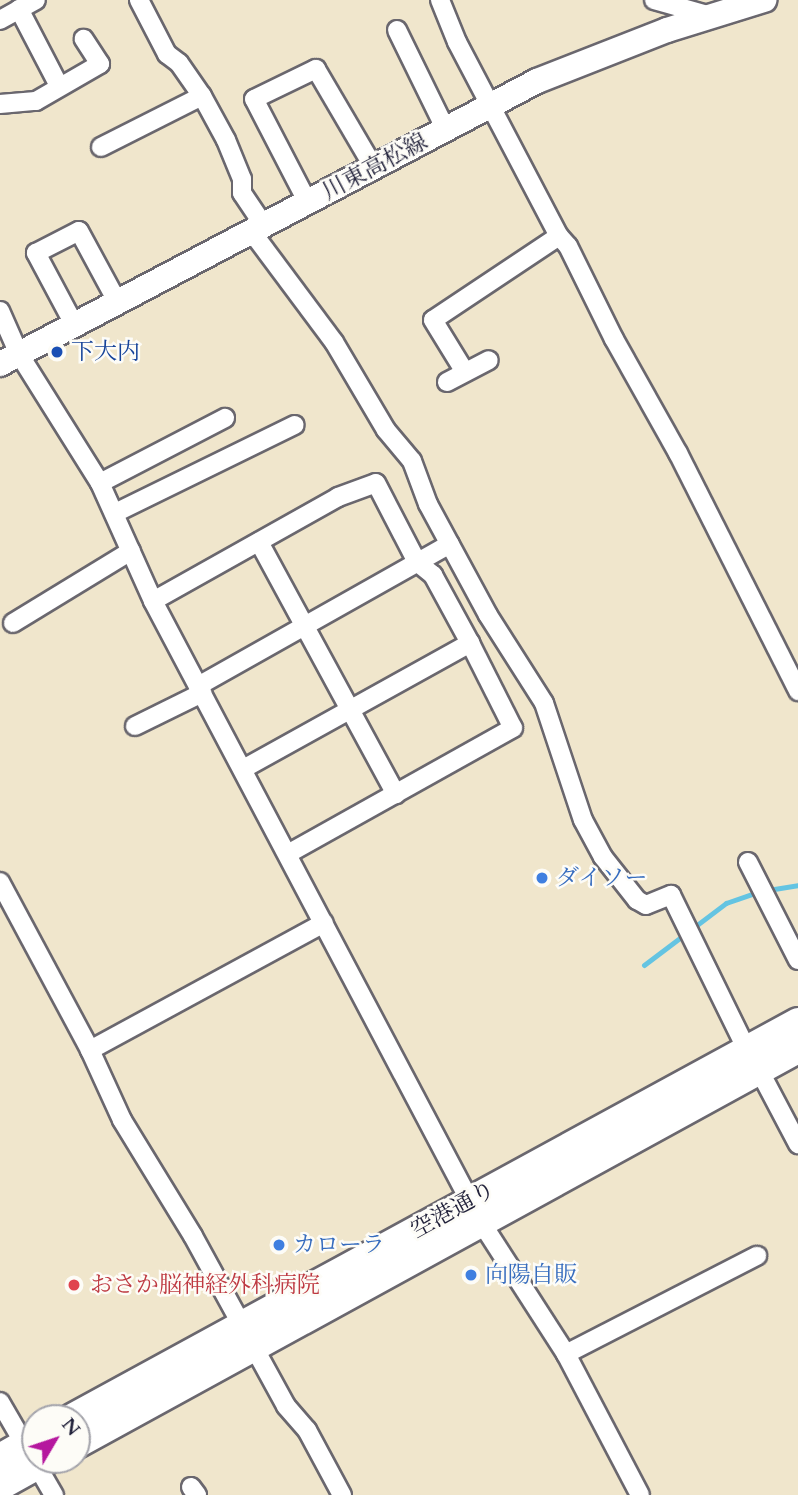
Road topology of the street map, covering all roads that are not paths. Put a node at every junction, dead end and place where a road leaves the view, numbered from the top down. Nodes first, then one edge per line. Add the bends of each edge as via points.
1 (36, 0) edge
2 (139, 0) edge
3 (440, 0) edge
4 (654, 0) edge
5 (764, 0) edge
6 (9, 11) edge
7 (711, 16) junction
8 (397, 30) dead end
9 (84, 39) dead end
10 (59, 86) junction
11 (202, 96) junction
12 (0, 104) edge
13 (491, 106) junction
14 (446, 130) junction
15 (101, 147) dead end
16 (374, 168) junction
17 (308, 203) junction
18 (258, 229) junction
19 (559, 236) junction
20 (118, 303) junction
21 (0, 311) edge
22 (75, 326) junction
23 (10, 359) edge
24 (489, 360) dead end
25 (465, 372) junction
26 (447, 383) dead end
27 (225, 418) dead end
28 (295, 425) dead end
29 (100, 483) junction
30 (115, 513) junction
31 (259, 542) junction
32 (450, 544) junction
33 (131, 551) junction
34 (418, 562) junction
35 (153, 601) junction
36 (13, 623) dead end
37 (303, 627) junction
38 (470, 643) junction
39 (200, 690) junction
40 (798, 691) edge
41 (349, 710) junction
42 (135, 726) dead end
43 (243, 769) junction
44 (396, 794) junction
45 (288, 854) junction
46 (748, 862) dead end
47 (0, 882) edge
48 (324, 923) junction
49 (798, 960) edge
50 (798, 1022) edge
51 (798, 1049) edge
52 (90, 1050) junction
53 (753, 1060) junction
54 (798, 1144) edge
55 (475, 1211) junction
56 (757, 1256) dead end
57 (249, 1335) junction
58 (566, 1354) junction
59 (0, 1402) edge
60 (91, 1409) edge
61 (91, 1435) edge
62 (21, 1440) edge
63 (21, 1461) edge
64 (41, 1474) edge
65 (0, 1486) edge
66 (54, 1495) edge
67 (342, 1495) edge
68 (640, 1495) edge

1 - 6 street
2 - 11 street via 167,54
3 - 13 street
4 - 7 street
5 - 7 main road, 川東高松線
6 - 10 street
7 - 13 main road, 川東高松線 via 599,55
8 - 14 street
9 - 10 street via 100,64
10 - 12 street via 36,101
11 - 15 street
11 - 18 street via 226,140
13 - 14 main road, 川東高松線
13 - 19 street
14 - 16 main road, 川東高松線
16 - 17 main road, 川東高松線
16 - 17 street via 316,69 254,99
17 - 18 main road, 川東高松線
18 - 20 main road, 川東高松線
18 - 32 street via 386,430 412,461
19 - 25 street via 433,320
19 - 40 street via 678,453
20 - 22 main road, 川東高松線
20 - 22 street via 79,231 36,253
21 - 23 street
22 - 23 main road, 川東高松線
23 - 29 street
24 - 25 street
25 - 26 street
27 - 29 street
28 - 30 street
29 - 30 street
30 - 33 street
31 - 34 street via 338,497 376,483
31 - 35 street
31 - 37 street
32 - 34 street
32 - 53 street via 544,703 583,820 603,857 636,900 646,905 671,895
33 - 35 street
33 - 36 street
34 - 37 street
34 - 38 street via 433,575
35 - 39 street
37 - 39 street
37 - 41 street
38 - 41 street
38 - 44 street via 513,728
39 - 42 street
39 - 43 street
41 - 43 street
41 - 44 street
43 - 45 street
44 - 45 street
45 - 48 street
46 - 49 street
47 - 52 street
48 - 52 street
48 - 55 street
50 - 53 highway, 空港通り
51 - 53 highway, 空港通り
52 - 57 street via 122,1120
53 - 54 street
53 - 55 highway, 空港通り
55 - 57 highway, 空港通り
55 - 58 street
56 - 58 street
57 - 60 highway, 空港通り
57 - 61 highway, 空港通り
57 - 67 street via 286,1406 307,1430
58 - 68 street
59 - 62 street
63 - 65 highway
64 - 66 street

